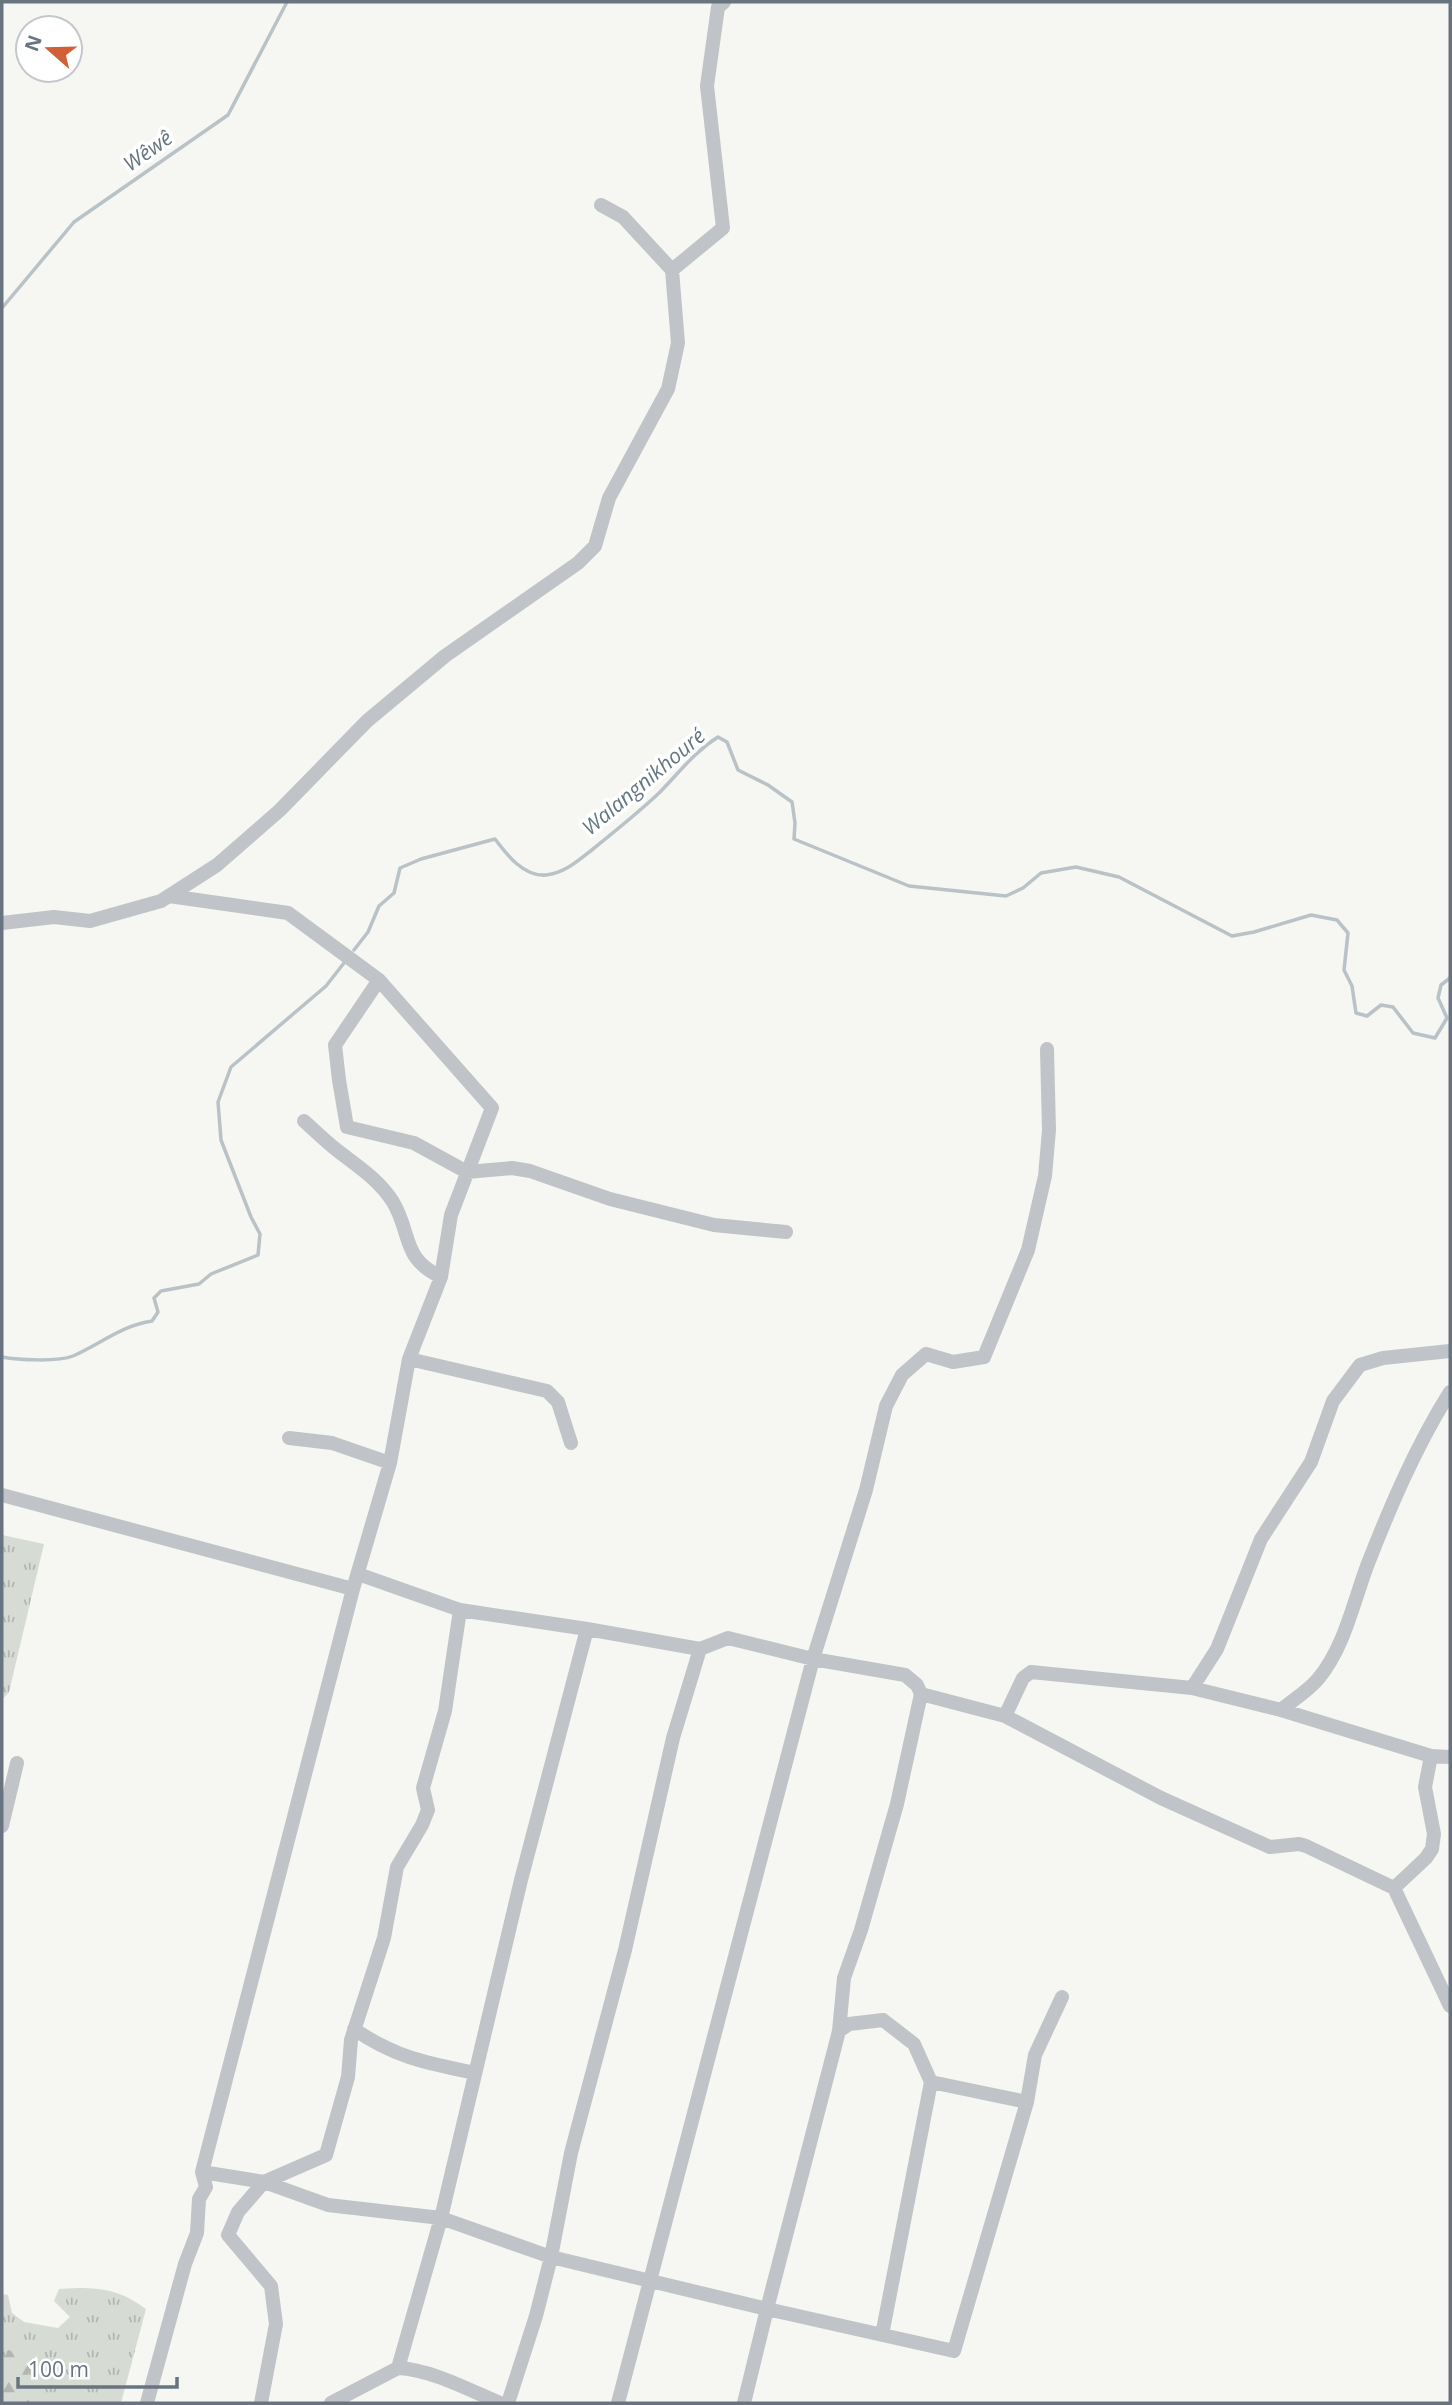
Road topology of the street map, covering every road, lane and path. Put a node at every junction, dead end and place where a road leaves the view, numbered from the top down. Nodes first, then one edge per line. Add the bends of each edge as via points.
1 (724, 2) edge
2 (601, 205) dead end
3 (672, 270) junction
4 (169, 896) junction
5 (2, 923) edge
6 (379, 980) junction
7 (1047, 1048) dead end
8 (304, 1121) dead end
9 (467, 1172) junction
10 (786, 1232) dead end
11 (441, 1277) junction
12 (1450, 1351) edge
13 (409, 1359) junction
14 (1450, 1392) edge
15 (289, 1438) dead end
16 (571, 1443) dead end
17 (390, 1463) junction
18 (2, 1495) edge
19 (358, 1574) junction
20 (353, 1589) junction
21 (460, 1610) junction
22 (587, 1629) junction
23 (700, 1649) junction
24 (813, 1659) junction
25 (1192, 1688) junction
26 (921, 1694) junction
27 (1281, 1710) junction
28 (1005, 1716) junction
29 (1431, 1756) junction
30 (1450, 1758) edge
31 (17, 1763) dead end
32 (2, 1826) edge
33 (1394, 1888) junction
34 (1062, 1997) dead end
35 (1450, 2006) edge
36 (354, 2029) junction
37 (839, 2031) junction
38 (475, 2073) junction
39 (931, 2082) junction
40 (1027, 2102) junction
41 (202, 2172) junction
42 (264, 2182) junction
43 (441, 2218) junction
44 (551, 2257) junction
45 (649, 2282) junction
46 (767, 2309) junction
47 (883, 2335) junction
48 (398, 2368) junction
49 (147, 2403) edge
50 (261, 2403) edge
51 (331, 2403) edge
52 (500, 2403) edge
53 (508, 2403) edge
54 (618, 2403) edge
55 (744, 2403) edge

1 - 3 street via 718,7 707,86 723,228
2 - 3 street via 623,217
3 - 4 street via 678,343 668,389 609,498 596,546 445,656 368,721 280,810 217,865
4 - 5 street via 90,920 54,917
4 - 6 street via 288,913
6 - 9 street via 492,1108
6 - 9 street via 335,1045 347,1127 414,1143
7 - 24 street via 1045,1176 1028,1250 984,1357 953,1362 926,1354 902,1375 886,1406 866,1490
8 - 11 street via 367,1172 393,1202 414,1258
9 - 10 street via 530,1171 610,1199 714,1225
9 - 11 street via 451,1215
11 - 13 street
12 - 25 street via 1360,1365 1334,1401 1311,1462 1261,1539 1217,1649
13 - 16 street via 547,1391 558,1402
13 - 17 street
14 - 27 street via 1411,1463 1337,1650 1317,1680
15 - 17 street via 332,1443
17 - 19 street
18 - 20 street
19 - 20 street
19 - 21 street
20 - 41 street
21 - 22 street
21 - 36 street via 445,1711 423,1788 428,1810 397,1867 384,1938
22 - 23 street
22 - 38 street
23 - 24 street via 728,1638
23 - 44 street via 673,1738 625,1950 571,2153
24 - 26 street via 905,1675
24 - 45 street
25 - 27 street
25 - 28 street via 1031,1672 1023,1678
26 - 28 street
26 - 37 street via 894,1816 844,1978
27 - 29 street
28 - 33 street via 1161,1798 1270,1846 1306,1846
29 - 30 street
29 - 33 street via 1425,1787 1434,1834 1432,1849
31 - 32 street
33 - 35 street
34 - 40 street via 1035,2056
36 - 38 street via 410,2059
36 - 42 street via 348,2077 326,2155
37 - 39 street via 849,2024 883,2020 914,2044
37 - 46 street
38 - 43 street
39 - 40 street
39 - 47 street
40 - 47 street via 954,2351
41 - 42 street
41 - 49 street via 206,2187 199,2199 197,2233
42 - 43 street via 328,2205
42 - 50 street via 238,2212 228,2235 271,2286 276,2324
43 - 44 street
43 - 48 street
44 - 45 street
44 - 53 street
45 - 46 street
45 - 54 street
46 - 47 street
46 - 55 street
48 - 51 street
48 - 52 street

